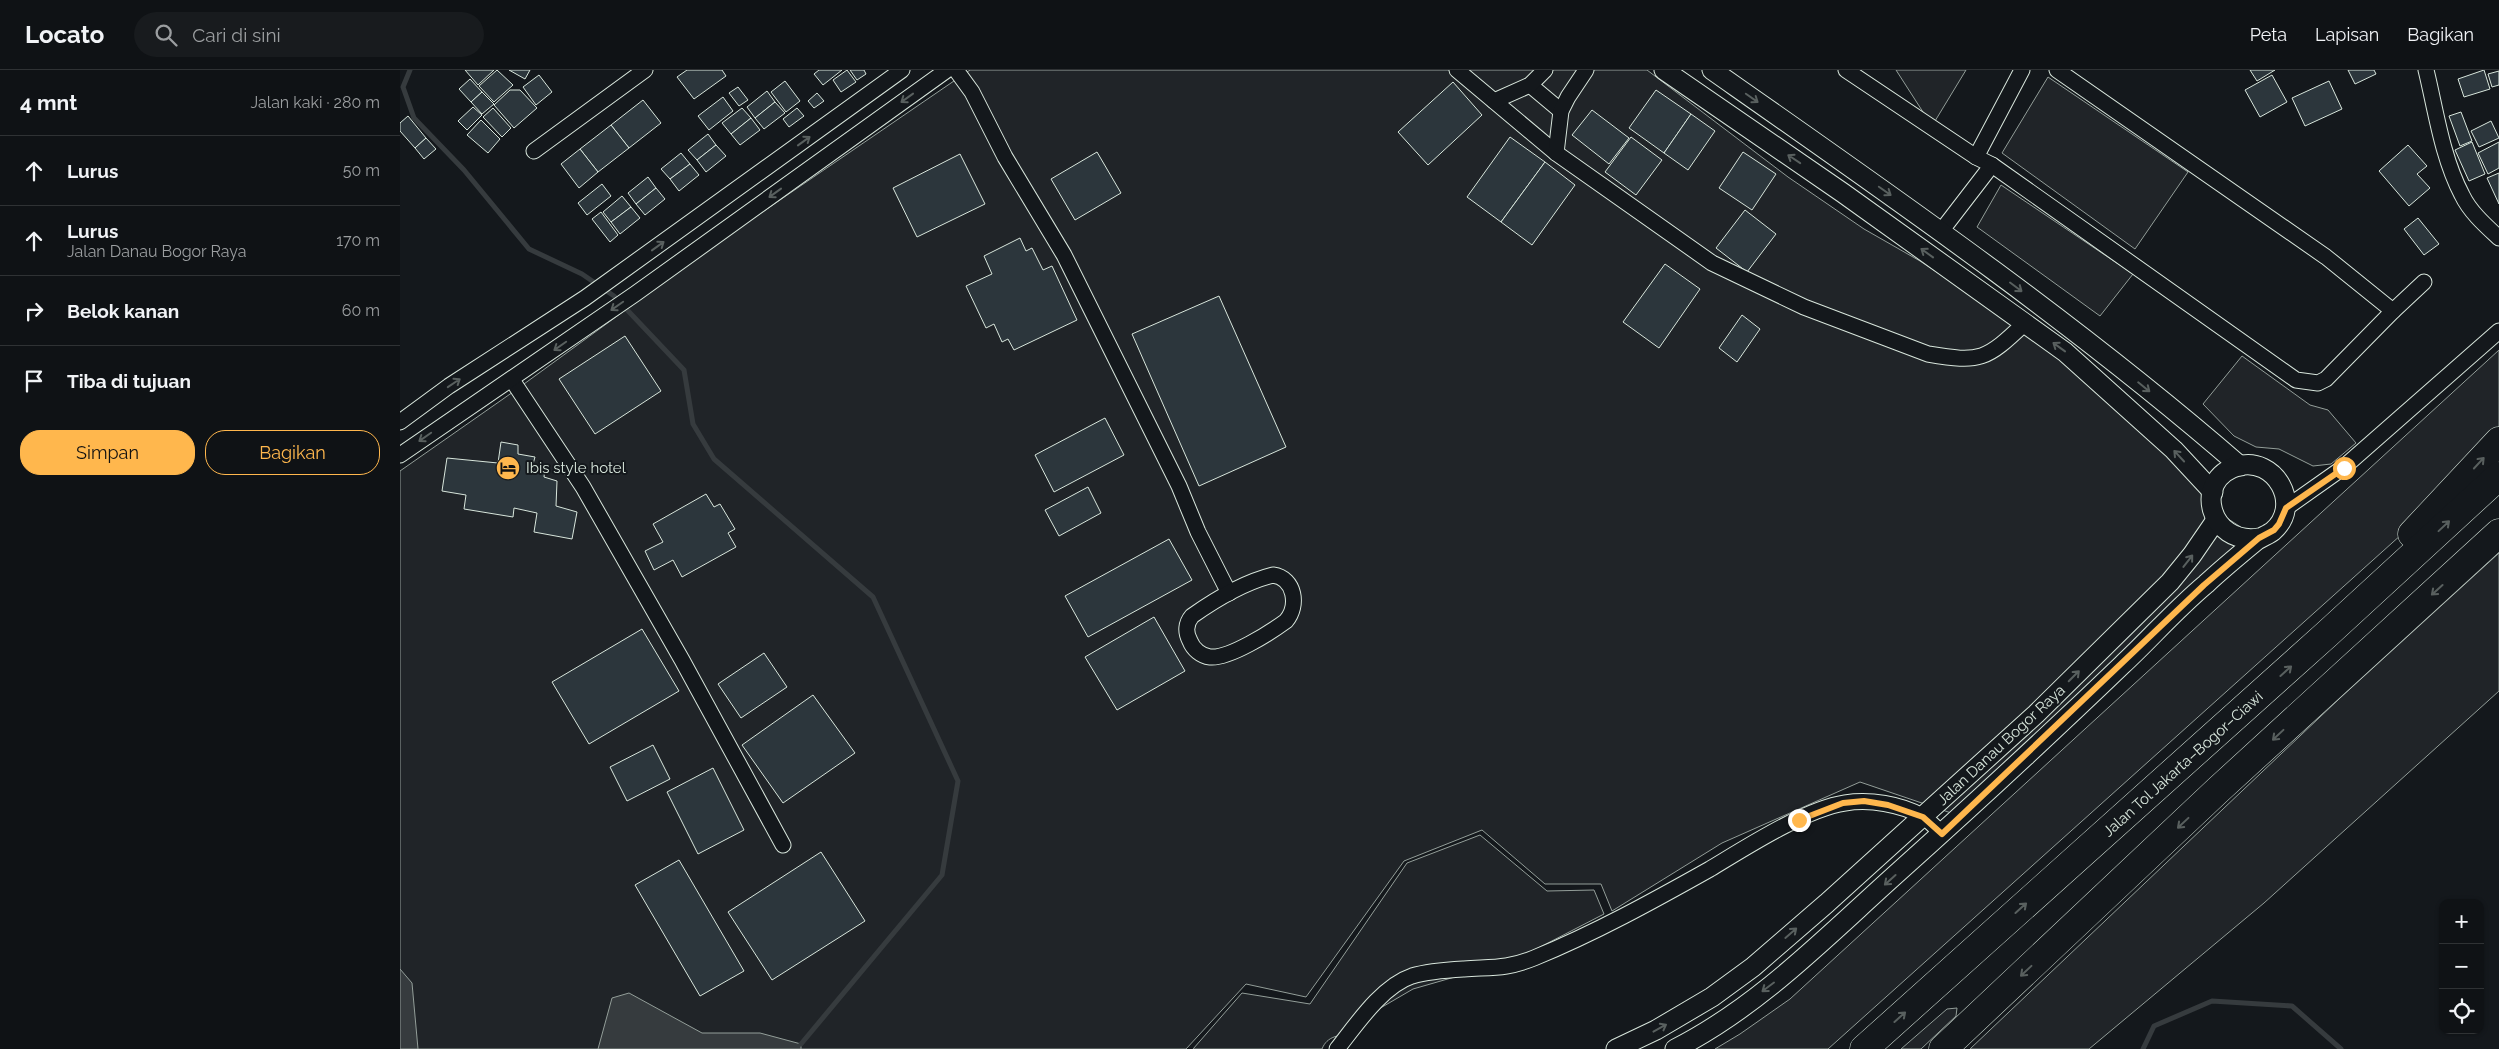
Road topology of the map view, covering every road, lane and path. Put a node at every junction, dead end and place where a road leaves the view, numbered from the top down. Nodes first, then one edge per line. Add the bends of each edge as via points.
1 (646, 70) edge
2 (902, 70) edge
3 (947, 70) edge
4 (956, 70) edge
5 (1457, 70) edge
6 (1545, 70) edge
7 (1586, 70) edge
8 (1664, 70) edge
9 (1712, 70) edge
10 (1846, 70) edge
11 (2022, 70) edge
12 (2057, 70) edge
13 (2426, 70) edge
14 (1530, 85) junction
15 (1494, 101) junction
16 (1561, 111) junction
17 (534, 151) dead end
18 (1556, 153) junction
19 (1976, 157) junction
20 (1992, 165) junction
21 (1942, 230) junction
22 (2499, 238) edge
23 (2424, 282) dead end
24 (2393, 311) junction
25 (2025, 323) junction
26 (2499, 331) edge
27 (512, 380) junction
28 (426, 404) junction
29 (400, 422) edge
30 (442, 426) junction
31 (2499, 441) edge
32 (400, 455) edge
33 (2240, 466) junction
34 (2499, 476) edge
35 (2213, 492) junction
36 (2286, 508) junction
37 (2216, 520) junction
38 (2499, 533) edge
39 (2259, 538) junction
40 (1229, 593) junction
41 (2318, 642) junction
42 (1923, 817) junction
43 (1942, 834) junction
44 (783, 845) dead end
45 (1337, 1049) edge
46 (1616, 1049) edge
47 (1675, 1049) edge
48 (1864, 1049) edge
49 (1943, 1049) edge

1 - 17 street
28 -> 2 street via 585,298
3 -> 27 street
4 - 40 street via 972,92 1005,157 1064,255
5 - 15 street
6 - 14 street
7 - 16 street
25 -> 8 street
9 -> 21 street
10 - 19 street
11 - 19 street
12 - 24 street via 2326,257
13 - 22 street via 2445,150 2462,196 2482,223
14 - 15 street
14 - 16 street
15 - 18 street
16 - 18 street
18 - 25 street via 1712,263 1804,307 1928,354 1956,359 1986,356
19 - 20 street
20 - 21 street
20 - 24 street via 2296,380 2318,383 2326,379
21 -> 33 street via 2112,361
23 - 24 street
35 -> 25 street via 2174,450 2079,365
26 - 36 street via 2344,468
27 - 30 street
27 - 44 street via 583,487
28 - 29 street
28 - 30 street
30 -> 32 street
41 -> 31 highway via 2372,576
33 - 35 street via 2223,475
33 - 36 street via 2258,466 2274,475 2284,490
41 -> 34 highway, Jalan Tol Jakarta–Bogor–Ciawi
35 - 37 street via 2211,501
36 - 39 street via 2274,530
37 - 39 street via 2234,537
42 -> 37 street, Jalan Danau Bogor Raya via 2036,714 2170,582
38 -> 49 highway
39 - 43 street, Jalan Danau Bogor Raya via 2204,585
40 - 40 street via 1188,620 1188,639 1199,653 1219,657 1226,654 1274,629 1293,612 1292,591 1277,575 1260,578
48 -> 41 highway, Jalan Tol Jakarta–Bogor–Ciawi
42 - 43 street
42 - 45 street via 1864,801 1825,809 1772,834 1667,893 1535,957 1504,968 1443,970 1410,977 1381,997
46 -> 42 street, Jalan Danau Bogor Raya via 1712,997 1753,967
43 -> 47 street, Jalan Danau Bogor Raya via 1779,978 1727,1017

